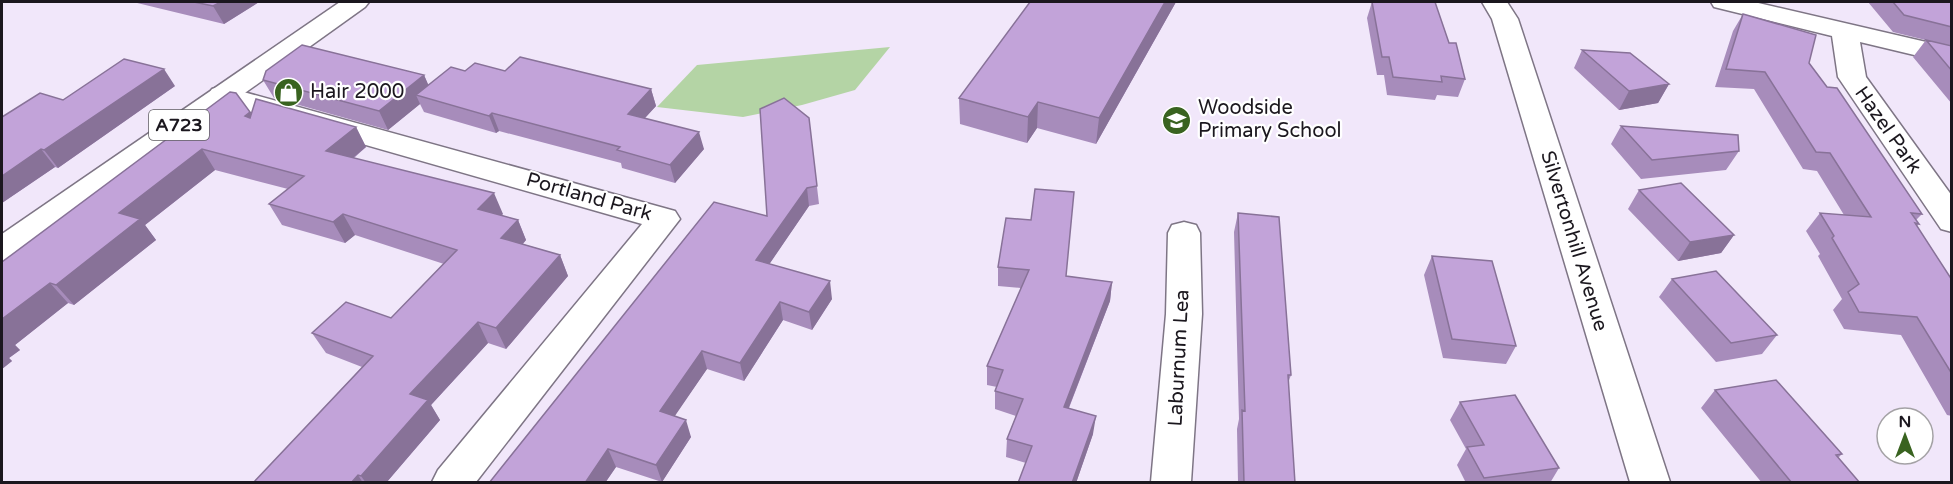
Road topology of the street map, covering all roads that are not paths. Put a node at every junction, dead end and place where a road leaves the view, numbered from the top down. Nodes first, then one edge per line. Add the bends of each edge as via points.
1 (356, 2) edge
2 (1495, 2) edge
3 (1723, 2) edge
4 (1845, 31) junction
5 (1952, 56) edge
6 (222, 95) junction
7 (1952, 222) edge
8 (1184, 233) dead end
9 (2, 250) edge
10 (452, 483) edge
11 (1171, 483) edge
12 (1650, 483) edge

1 - 6 street, A723
2 - 12 street, Silvertonhill Avenue via 1505,19
3 - 4 street
4 - 5 street
4 - 7 street, Hazel Park via 1852,78
6 - 9 street, A723
6 - 10 street, Portland Park via 664,219
8 - 11 street, Laburnum Lea via 1184,314

